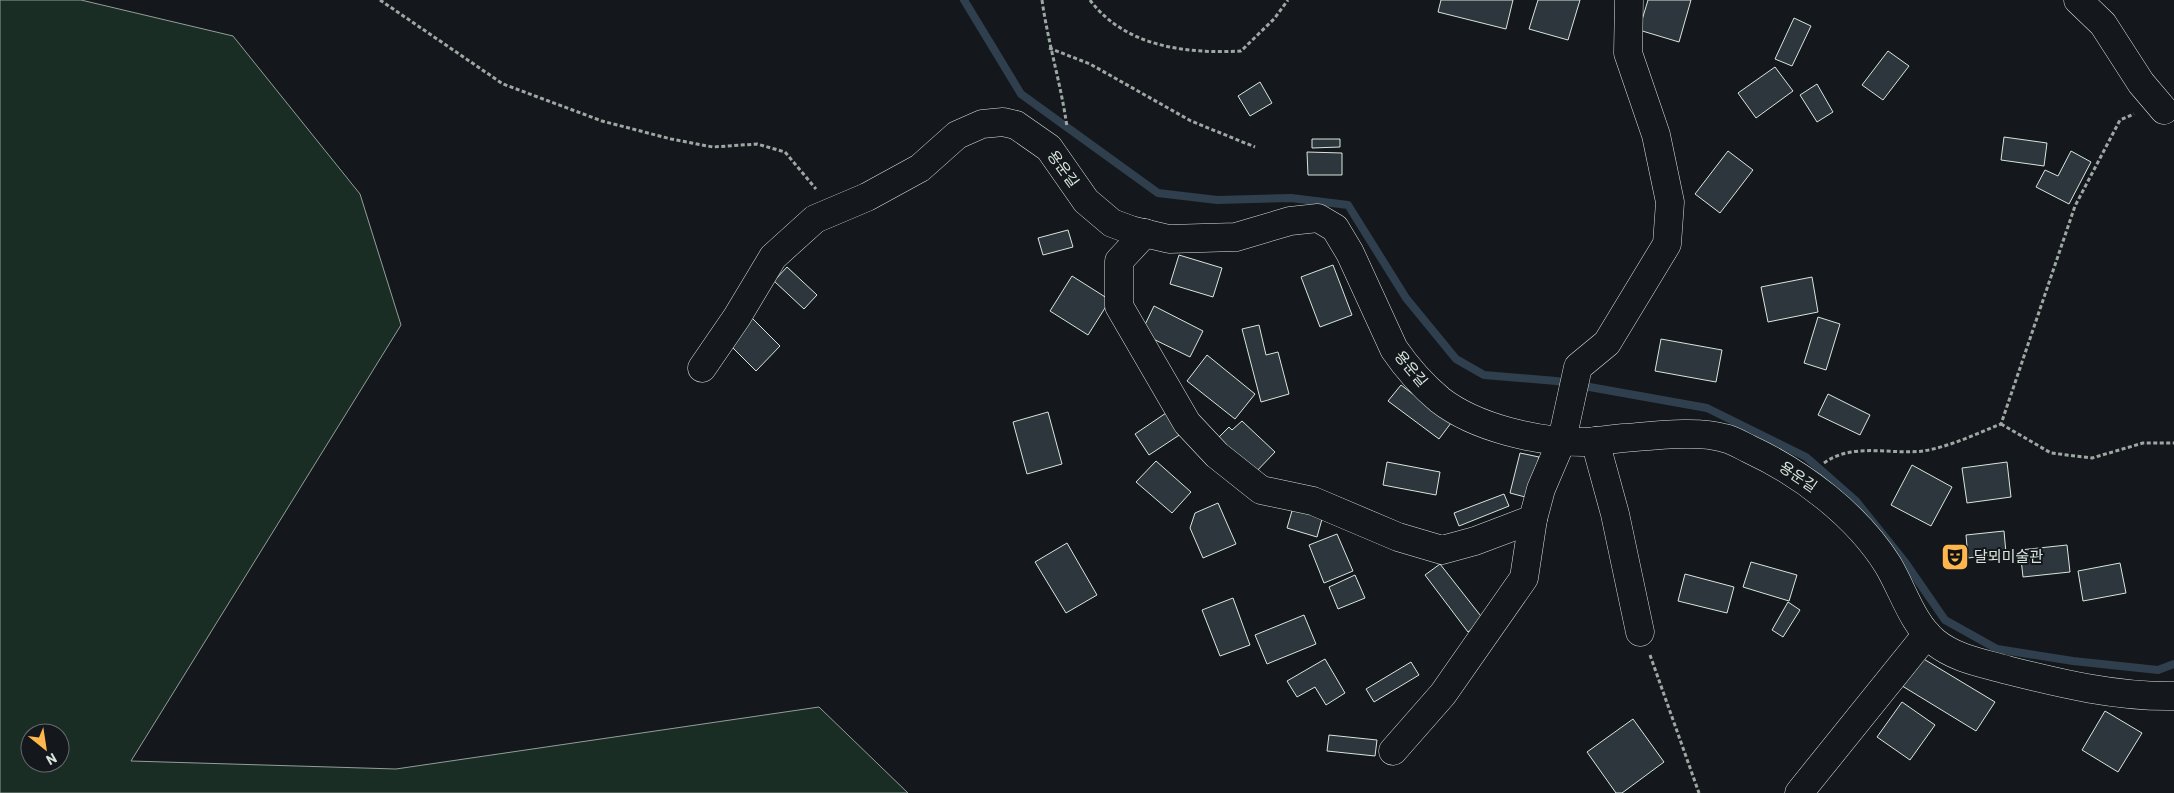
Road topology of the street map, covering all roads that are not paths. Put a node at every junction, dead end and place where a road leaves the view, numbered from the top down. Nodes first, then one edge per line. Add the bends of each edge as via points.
1 (1629, 0) edge
2 (2078, 0) edge
3 (2164, 110) road end
4 (1145, 233) junction
5 (702, 368) dead end
6 (1562, 440) junction
7 (1596, 440) junction
8 (1532, 519) junction
9 (1640, 632) road end
10 (1927, 634) junction
11 (2174, 696) edge
12 (1393, 752) dead end
13 (1799, 793) edge

1 - 6 street via 1628,53 1656,135 1670,202 1667,244 1607,343 1578,367
2 - 3 street via 2104,24 2141,83
4 - 5 street, 용운길 via 1112,223 1086,201 1049,148 1016,125 1003,122 982,124 957,135 920,168 867,198 814,219 773,257
4 - 6 street, 용운길 via 1169,239 1236,237 1290,221 1318,218 1335,228 1350,253 1394,349 1418,380 1442,401 1479,421 1530,438
4 - 8 street via 1119,261 1119,306 1187,423 1217,456 1261,490 1313,501 1398,537 1442,550
6 - 7 street, 용운길
6 - 8 street
7 - 9 street
7 - 10 street, 용운길 via 1658,436 1724,437 1780,463 1820,492 1864,533 1887,564 1914,617
8 - 12 street via 1524,578 1443,694
10 - 11 street, 용운길 via 1962,658 2060,684 2126,695
10 - 13 street

